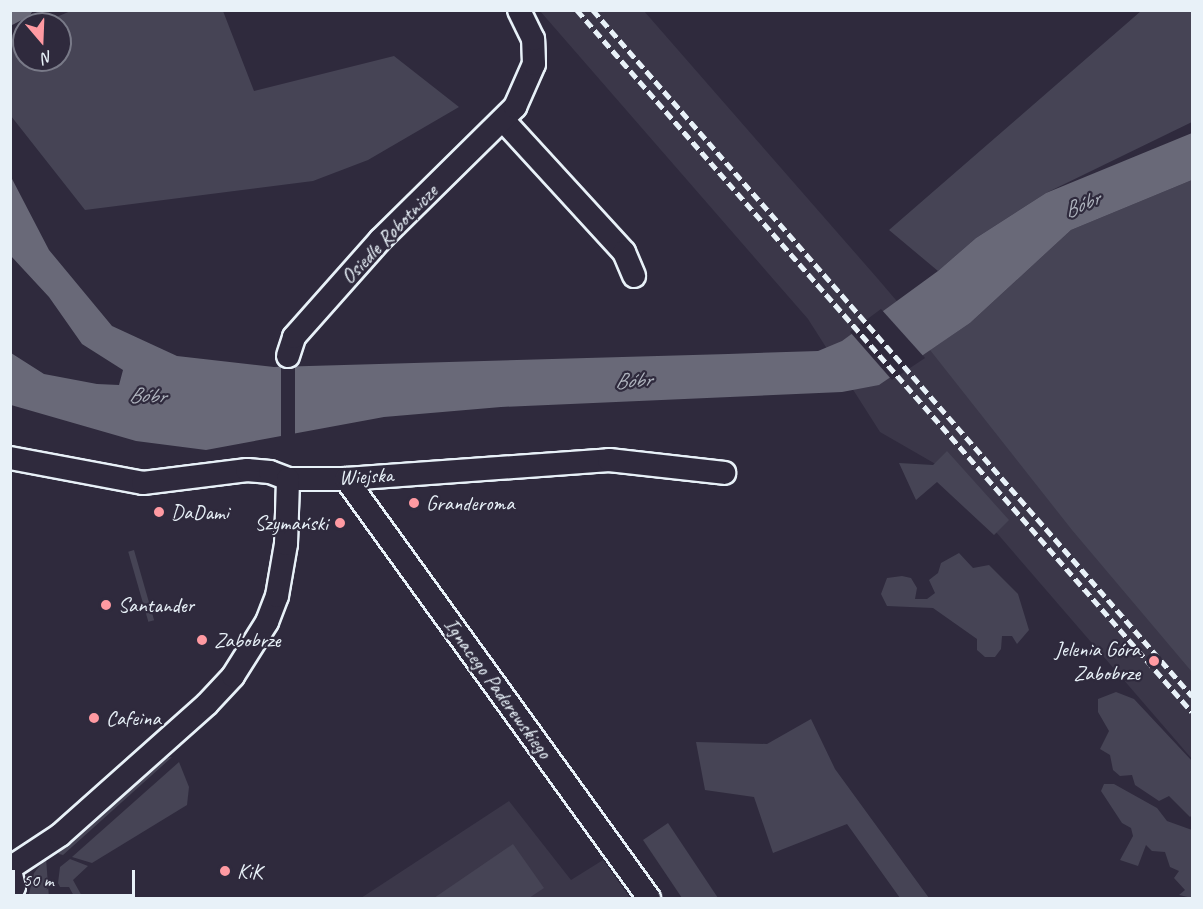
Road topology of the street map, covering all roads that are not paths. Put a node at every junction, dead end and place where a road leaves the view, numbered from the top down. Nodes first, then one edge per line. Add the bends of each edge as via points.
1 (519, 10) edge
2 (503, 120) junction
3 (634, 276) dead end
4 (288, 356) dead end
5 (10, 458) edge
6 (724, 473) dead end
7 (288, 479) junction
8 (346, 479) junction
9 (10, 869) edge
10 (10, 894) edge
11 (649, 898) edge

1 - 2 street, Osiedle Robotnicze via 533,39 534,64 525,91
2 - 3 street via 624,252
2 - 4 street, Osiedle Robotnicze via 380,240 300,330
5 - 7 street, Wiejska via 143,483 247,470
6 - 8 street, Wiejska via 609,460
7 - 8 street, Wiejska
7 - 9 street via 286,544 277,596 267,622 233,676 207,704 60,835
8 - 11 street, Ignacego Paderewskiego
9 - 10 street via 14,887

